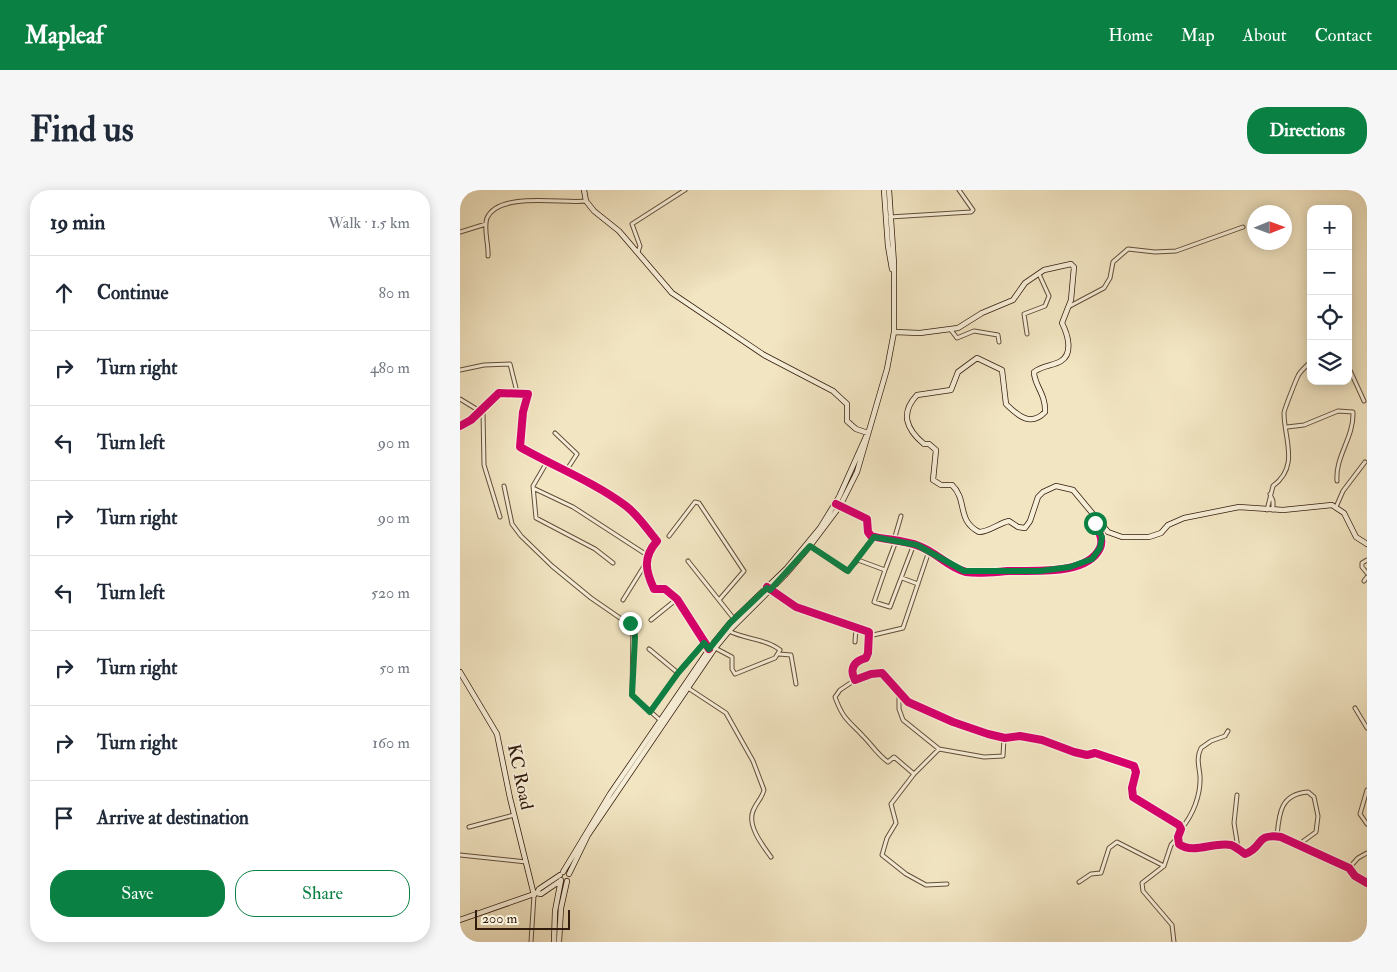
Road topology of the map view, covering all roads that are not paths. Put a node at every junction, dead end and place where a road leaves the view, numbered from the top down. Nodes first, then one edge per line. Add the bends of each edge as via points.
1 (584, 190) edge
2 (684, 190) edge
3 (884, 190) edge
4 (889, 190) edge
5 (959, 190) edge
6 (586, 201) junction
7 (890, 217) junction
8 (486, 224) junction
9 (1242, 227) dead end
10 (460, 232) edge
11 (638, 252) junction
12 (488, 256) dead end
13 (892, 270) junction
14 (1039, 274) junction
15 (1070, 306) junction
16 (951, 330) junction
17 (894, 332) junction
18 (1027, 334) dead end
19 (999, 342) dead end
20 (1307, 365) edge
21 (460, 370) edge
22 (1352, 375) edge
23 (517, 392) junction
24 (461, 400) edge
25 (1364, 401) dead end
26 (481, 411) junction
27 (460, 426) edge
28 (1287, 427) junction
29 (555, 432) dead end
30 (868, 432) junction
31 (547, 462) junction
32 (1365, 462) dead end
33 (566, 471) junction
34 (1337, 481) dead end
35 (504, 486) dead end
36 (534, 488) junction
37 (838, 505) junction
38 (1336, 507) junction
39 (1270, 510) junction
40 (500, 516) dead end
41 (900, 516) dead end
42 (1097, 517) junction
43 (669, 536) dead end
44 (874, 537) junction
45 (895, 540) junction
46 (914, 544) junction
47 (1367, 544) edge
48 (810, 546) junction
49 (929, 550) junction
50 (648, 555) junction
51 (1367, 560) edge
52 (688, 561) dead end
53 (856, 561) junction
54 (646, 562) junction
55 (613, 563) dead end
56 (885, 570) junction
57 (1367, 573) edge
58 (902, 578) junction
59 (918, 584) junction
60 (769, 589) junction
61 (678, 599) junction
62 (623, 600) dead end
63 (718, 600) junction
64 (734, 619) junction
65 (651, 620) dead end
66 (856, 626) junction
67 (729, 631) junction
68 (869, 636) junction
69 (855, 642) dead end
70 (704, 643) junction
71 (715, 648) junction
72 (649, 649) dead end
73 (709, 649) junction
74 (779, 654) junction
75 (705, 660) junction
76 (460, 672) edge
77 (678, 673) junction
78 (855, 680) junction
79 (796, 684) dead end
80 (688, 688) junction
81 (899, 692) junction
82 (1355, 708) dead end
83 (650, 712) junction
84 (669, 713) junction
85 (661, 721) junction
86 (1367, 728) edge
87 (1228, 731) dead end
88 (1004, 738) junction
89 (939, 749) junction
90 (639, 756) junction
91 (914, 774) junction
92 (1367, 790) edge
93 (1237, 794) dead end
94 (514, 815) junction
95 (1367, 824) edge
96 (470, 827) dead end
97 (1181, 829) junction
98 (1277, 836) junction
99 (1178, 837) junction
100 (1297, 846) junction
101 (1238, 848) junction
102 (1367, 854) edge
103 (460, 855) edge
104 (771, 858) dead end
105 (526, 862) junction
106 (1164, 866) junction
107 (1349, 868) junction
108 (563, 877) junction
109 (1079, 882) dead end
110 (1367, 883) edge
111 (947, 884) dead end
112 (549, 888) junction
113 (558, 893) junction
114 (536, 894) junction
115 (460, 920) edge
116 (531, 942) edge
117 (554, 942) edge
118 (558, 942) edge
119 (1174, 942) edge

1 - 6 main road
2 - 11 street via 632,224 640,246
3 - 13 main road
4 - 7 main road
5 - 7 street via 971,205 971,212
6 - 8 street via 511,203 491,212
6 - 11 main road
7 - 13 main road
8 - 10 street
8 - 12 street
9 - 15 street via 1176,251 1128,249 1113,262 1104,288
11 - 30 main road via 672,293 764,355 833,391 847,404 847,421 856,429
13 - 17 main road
14 - 15 main road via 1072,264 1075,272
14 - 16 main road via 1021,287 1013,300
14 - 18 street via 1049,296 1045,306 1024,314
15 - 42 main road via 1062,323 1068,341 1067,354 1061,361 1034,372 1045,403 1045,412 1037,419 1025,419 1006,404 1002,370 977,358 958,372 949,391 917,395 909,404 907,422 918,439 936,450 933,480 941,485 952,485 957,490 965,520 979,532 1009,522 1024,528 1030,521 1038,497 1056,486 1073,490
16 - 17 main road
16 - 19 street via 957,338 974,331 998,335
17 - 30 main road via 890,360
20 - 28 street via 1298,375 1284,412
21 - 23 street via 510,364
22 - 25 street
23 - 26 street via 499,393
23 - 31 street via 528,396 520,447
24 - 26 street
26 - 27 street
26 - 40 street via 484,465
28 - 34 street via 1304,425 1338,411 1353,412 1350,434 1336,469
28 - 39 street via 1287,468 1283,478 1273,486
29 - 33 street via 576,454
30 - 37 main road via 857,472
31 - 33 street
31 - 36 street
32 - 38 street via 1343,490
33 - 50 street via 635,514 657,541
35 - 83 street via 512,524 521,536 591,598 633,627 632,695
36 - 50 street via 573,507
36 - 55 street via 536,518 595,549
37 - 44 street via 867,519 868,532
37 - 48 main road
37 - 60 main road
38 - 39 main road
38 - 47 main road via 1344,513 1356,537
39 - 42 main road via 1239,507 1198,514 1174,521 1161,533 1149,537 1122,537 1108,532
41 - 45 street
42 - 49 street via 1095,523 1102,537 1100,548 1092,559 1070,567 1040,571 964,571
43 - 63 street via 695,502 698,503 744,571
44 - 45 street
44 - 53 street
45 - 46 street
45 - 56 street
46 - 49 street
46 - 58 street
48 - 53 street via 848,571
48 - 60 main road
49 - 59 street
50 - 54 street
51 - 57 street via 1362,567
52 - 63 street
53 - 56 street
54 - 61 street via 654,589 665,589
54 - 62 street
56 - 58 street via 874,602 890,607
58 - 59 street
59 - 68 street via 903,628
60 - 64 main road
60 - 66 main road via 796,607
60 - 67 main road
61 - 65 street
61 - 70 street
63 - 64 street
64 - 73 main road
66 - 68 main road via 869,632
66 - 69 street
67 - 71 main road
67 - 74 street via 775,646 780,650
68 - 78 main road via 866,658 858,660 852,668
70 - 73 street
70 - 77 street
71 - 74 street via 732,657 735,674
71 - 75 main road
72 - 77 street
73 - 75 main road
74 - 79 street via 791,655
75 - 80 main road
75 - 84 main road
76 - 94 main road, KC Road via 497,734
77 - 83 street
78 - 81 main road via 882,673
78 - 91 street via 835,697 846,720 877,754 888,762 894,757
80 - 84 main road
80 - 104 street via 726,713 753,761 764,790 752,812 752,819 757,835
81 - 88 main road via 908,702 953,722
81 - 89 street via 903,720
82 - 86 street
83 - 85 street
84 - 85 main road
84 - 90 main road
85 - 90 main road
87 - 97 street via 1226,736 1201,748 1200,784 1193,813
88 - 89 street via 1003,756 984,757
88 - 97 main road via 1020,736 1042,740 1074,752 1095,753 1134,766 1133,797 1175,821
89 - 91 street
90 - 108 main road via 590,825
90 - 108 main road via 588,835 569,874
91 - 111 street via 891,804 896,823 882,855 926,885
92 - 95 street via 1360,814
93 - 101 street via 1234,823
94 - 96 street
94 - 105 main road, KC Road
97 - 99 main road
98 - 100 main road
98 - 100 street via 1279,810 1292,795 1308,792 1314,797 1316,832
98 - 101 main road via 1270,835 1260,840 1251,852 1245,854
99 - 101 main road via 1179,844 1189,848 1230,845
99 - 106 street via 1171,845
100 - 107 main road
102 - 107 street
103 - 105 street
105 - 114 main road, KC Road
106 - 109 street via 1117,842 1109,848 1101,873 1091,874
106 - 119 street via 1142,883 1143,890 1172,925
107 - 110 main road
108 - 112 main road
108 - 113 main road
108 - 114 main road via 539,889
108 - 118 main road
112 - 113 main road
112 - 114 main road
113 - 117 main road
114 - 115 main road
114 - 116 street

